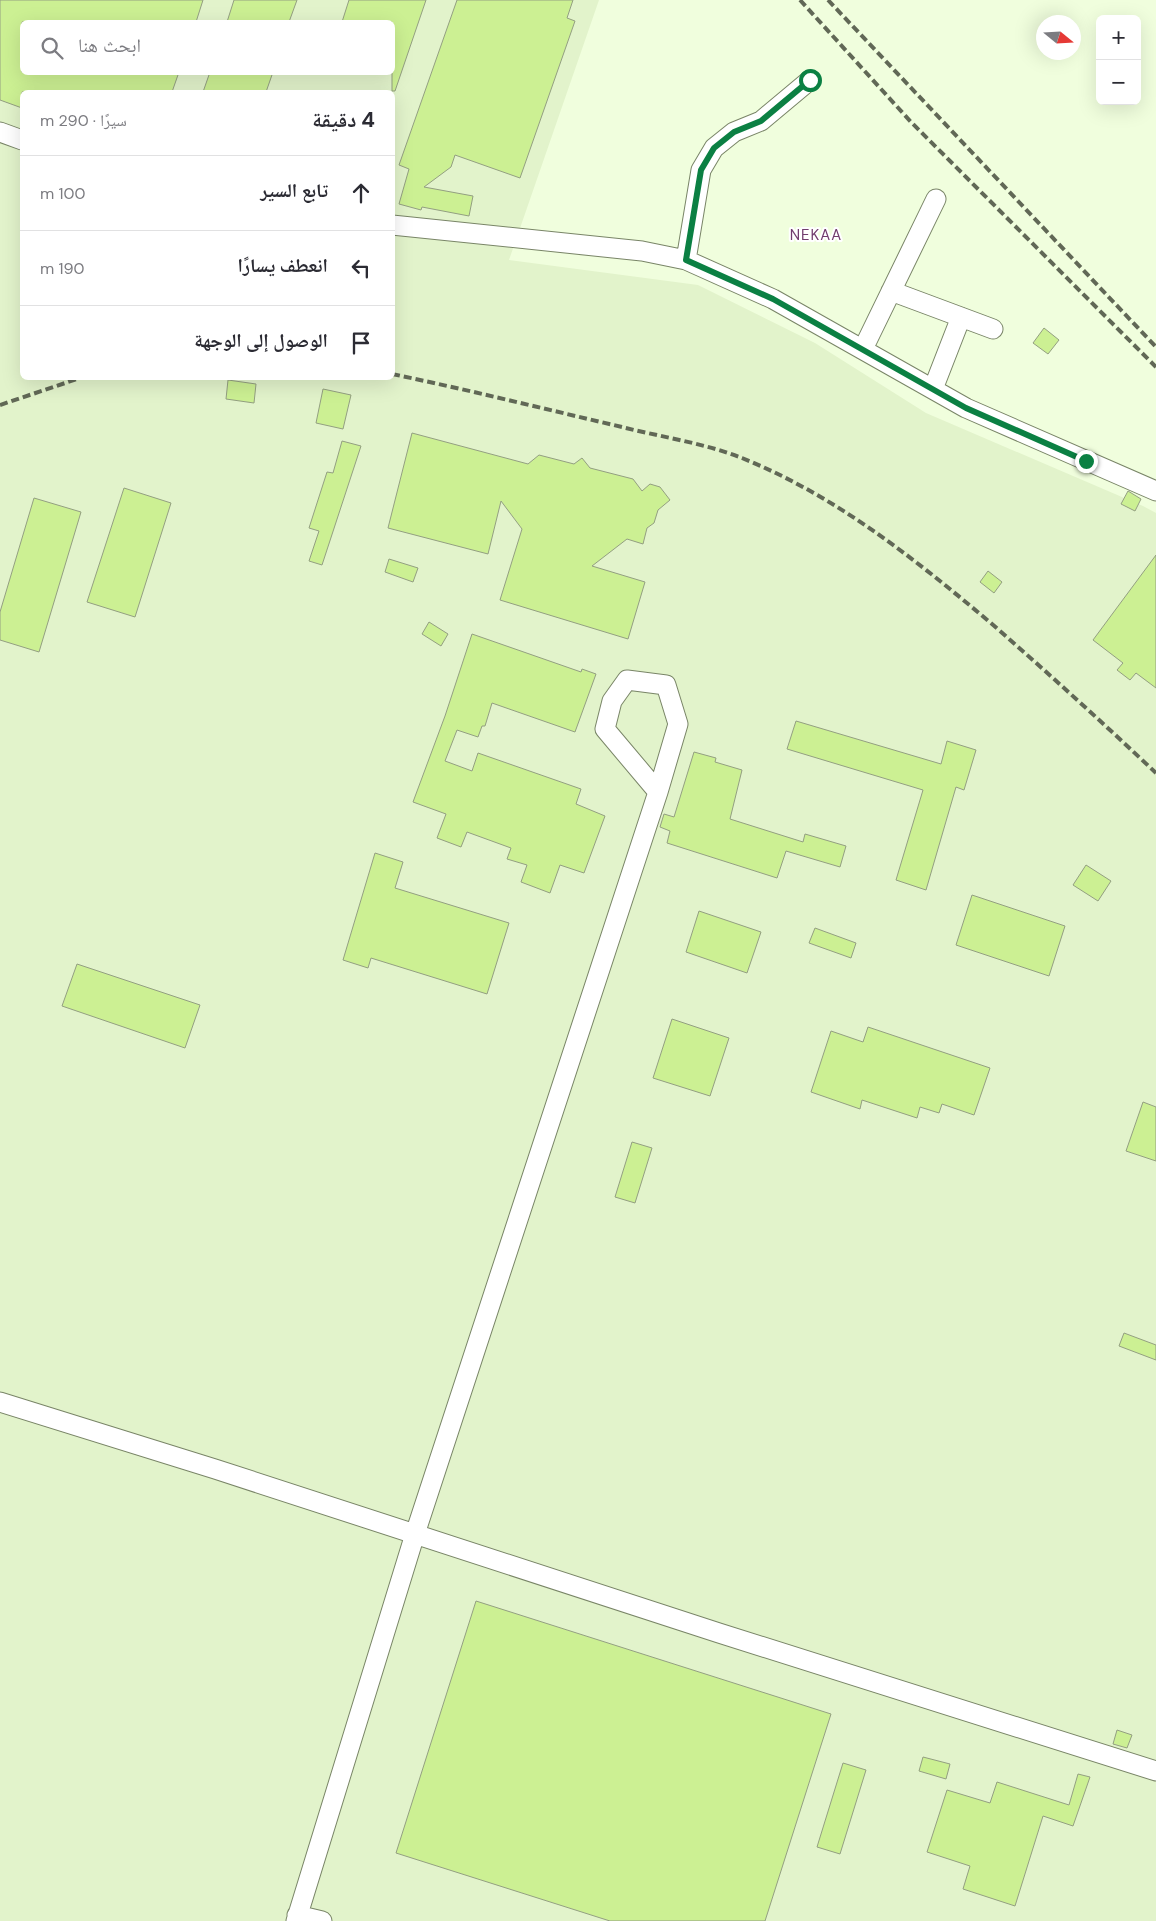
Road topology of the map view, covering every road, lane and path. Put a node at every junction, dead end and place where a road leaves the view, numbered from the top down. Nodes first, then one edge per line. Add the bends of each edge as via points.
1 (810, 80) dead end
2 (0, 132) edge
3 (20, 139) edge
4 (936, 199) dead end
5 (395, 225) edge
6 (686, 260) junction
7 (891, 291) junction
8 (961, 317) junction
9 (993, 329) dead end
10 (862, 349) junction
11 (933, 389) junction
12 (1156, 491) edge
13 (658, 792) junction
14 (0, 1402) edge
15 (416, 1534) junction
16 (1156, 1771) edge
17 (296, 1918) edge
18 (322, 1921) edge

1 - 6 street via 761,121 734,132 714,148 701,170
2 - 3 street
4 - 7 street
5 - 6 street via 642,251
6 - 10 street via 773,299
7 - 8 street
7 - 10 street
8 - 9 street
8 - 11 street
10 - 11 street
11 - 12 street via 966,408
13 - 13 street via 605,729 612,700 627,680 666,685 678,724
13 - 15 street
14 - 15 street
15 - 16 street
15 - 17 street
17 - 18 street

